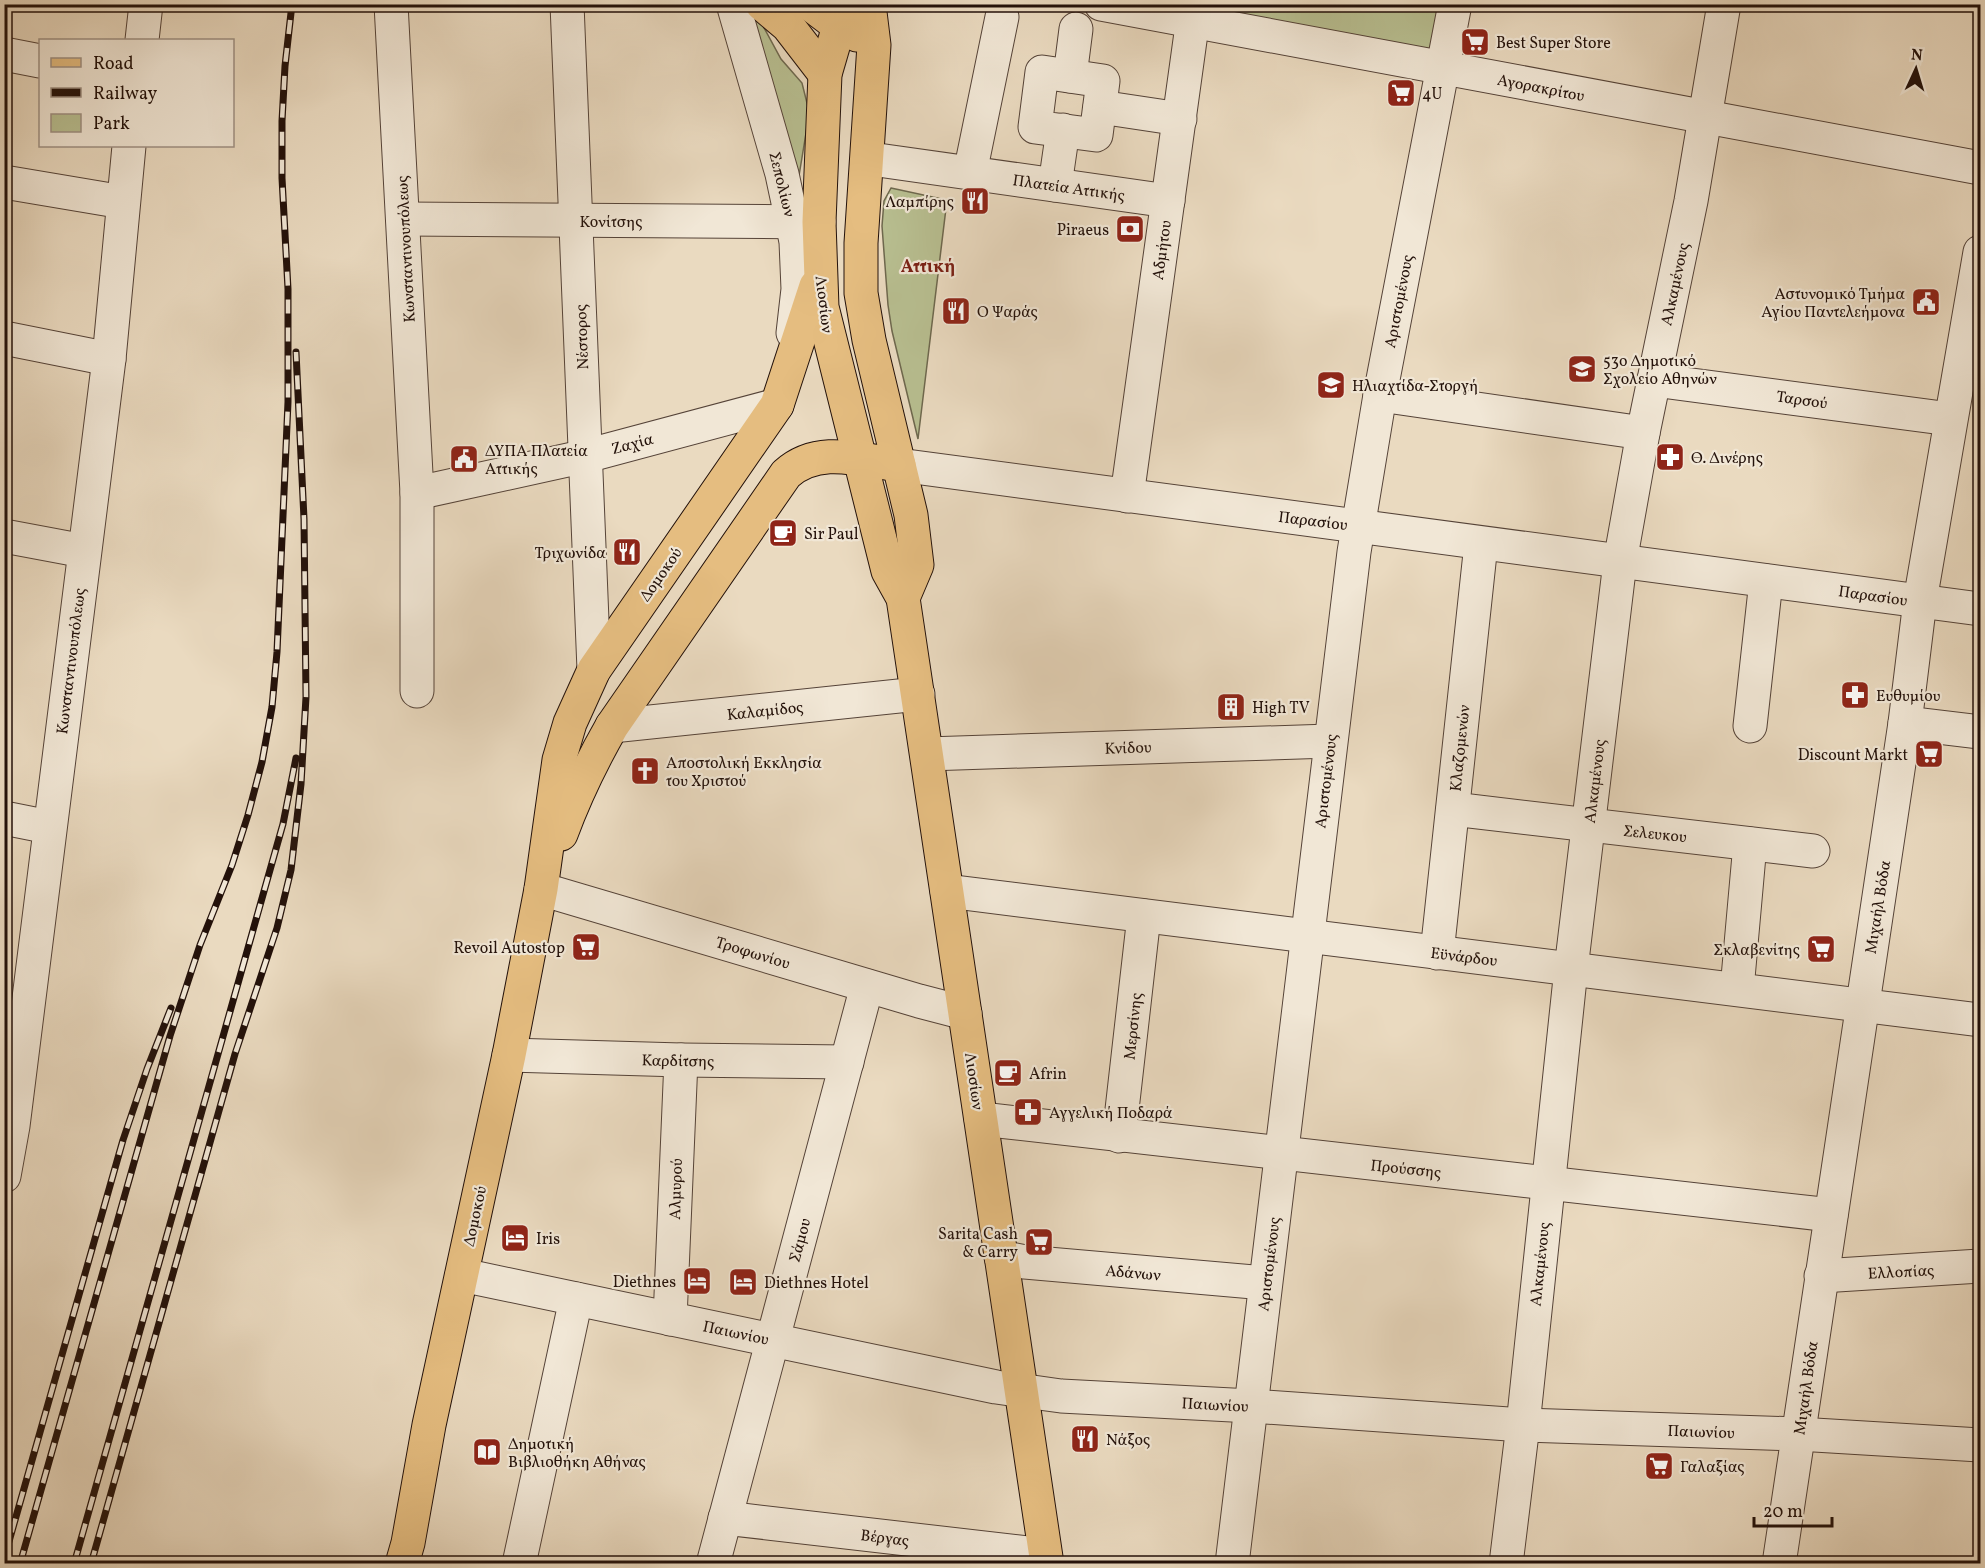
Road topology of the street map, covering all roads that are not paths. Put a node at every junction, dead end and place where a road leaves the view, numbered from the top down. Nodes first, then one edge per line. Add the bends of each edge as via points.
1 (146, 4) edge
2 (391, 4) edge
3 (567, 4) edge
4 (733, 4) edge
5 (762, 4) edge
6 (810, 4) edge
7 (869, 4) edge
8 (1101, 4) edge
9 (1455, 4) edge
10 (1724, 4) edge
11 (1194, 13) edge
12 (845, 15) edge
13 (1002, 17) dead end
14 (1076, 29) dead end
15 (142, 39) edge
16 (874, 45) junction
17 (4, 54) edge
18 (39, 61) edge
19 (1443, 68) junction
20 (825, 74) junction
21 (1070, 76) junction
22 (988, 91) junction
23 (1038, 98) junction
24 (1100, 107) junction
25 (1705, 117) junction
26 (1180, 119) junction
27 (1063, 130) junction
28 (129, 147) edge
29 (878, 160) dead end
30 (1980, 168) edge
31 (970, 173) junction
32 (4, 182) edge
33 (1055, 185) junction
34 (1168, 201) junction
35 (123, 202) junction
36 (403, 219) junction
37 (576, 220) junction
38 (806, 222) junction
39 (1980, 252) edge
40 (820, 273) junction
41 (4, 338) edge
42 (109, 359) junction
43 (790, 368) junction
44 (1654, 380) junction
45 (1969, 384) edge
46 (1380, 395) junction
47 (777, 405) junction
48 (1950, 419) junction
49 (1643, 433) junction
50 (586, 456) junction
51 (860, 460) junction
52 (899, 465) junction
53 (417, 493) junction
54 (1127, 496) junction
55 (1358, 526) junction
56 (4, 536) edge
57 (1481, 544) junction
58 (84, 551) junction
59 (1620, 562) junction
60 (1766, 581) junction
61 (591, 598) junction
62 (903, 598) junction
63 (1920, 602) junction
64 (1980, 609) edge
65 (634, 612) junction
66 (594, 670) junction
67 (417, 691) dead end
68 (918, 694) junction
69 (1905, 723) junction
70 (612, 726) junction
71 (1750, 726) dead end
72 (1980, 732) edge
73 (1330, 741) junction
74 (927, 754) junction
75 (1453, 810) junction
76 (4, 818) edge
77 (1588, 825) junction
78 (49, 827) junction
79 (1750, 844) junction
80 (1813, 851) dead end
81 (541, 889) junction
82 (947, 891) junction
83 (1144, 916) junction
84 (1306, 936) junction
85 (1437, 952) junction
86 (1571, 969) junction
87 (867, 986) junction
88 (1737, 990) junction
89 (1862, 1005) junction
90 (965, 1013) junction
91 (1980, 1020) edge
92 (509, 1055) junction
93 (681, 1060) junction
94 (847, 1062) junction
95 (981, 1119) junction
96 (1119, 1136) junction
97 (1281, 1154) junction
98 (4, 1176) edge
99 (1547, 1184) junction
100 (1831, 1215) junction
101 (1001, 1257) junction
102 (1980, 1266) edge
103 (462, 1275) junction
104 (1821, 1276) junction
105 (1265, 1284) junction
106 (576, 1299) junction
107 (670, 1319) junction
108 (773, 1340) junction
109 (1021, 1390) junction
110 (1251, 1406) junction
111 (1523, 1425) junction
112 (1798, 1434) junction
113 (1980, 1445) edge
114 (725, 1518) junction
115 (407, 1557) edge
116 (1046, 1559) edge
117 (519, 1563) edge
118 (713, 1563) edge
119 (1232, 1563) edge
120 (1506, 1563) edge
121 (1779, 1563) edge

1 - 15 street
2 - 36 street, Κωνσταντινουπόλεως
3 - 37 street, Νέστορος
4 - 38 street, Σεπολίων via 782,174
5 - 20 main road via 788,26
6 - 12 main road
7 - 16 main road
8 - 11 street, Αγορακρίτου
9 - 19 street, Αριστομένους
10 - 25 street, Αλκαμένους
11 - 19 street, Αγορακρίτου
11 - 26 street, Αδμήτου
12 - 16 main road
12 - 20 main road, Λιοσίων
13 - 22 street
14 - 21 street
16 - 52 main road via 861,293 868,340
17 - 18 street
19 - 25 street, Αγορακρίτου
19 - 46 street, Αριστομένους
20 - 38 main road, Λιοσίων
21 - 23 street via 1042,72
21 - 24 street via 1104,81
22 - 23 street
22 - 31 street
23 - 27 street via 1035,127
24 - 26 street
24 - 27 street via 1096,135
25 - 30 street, Αγορακρίτου
25 - 44 street, Αλκαμένους
26 - 34 street, Αδμήτου
27 - 33 street
28 - 35 street, Κωνσταντινουπόλεως
29 - 31 street, Πλατεία Αττικής
31 - 33 street, Πλατεία Αττικής
32 - 35 street
33 - 34 street, Πλατεία Αττικής
34 - 54 street, Αδμήτου
35 - 42 street, Κωνσταντινουπόλεως
36 - 37 street, Κονίτσης
36 - 53 street, Κωνσταντινουπόλεως
37 - 38 street, Κονίτσης
37 - 50 street, Νέστορος
38 - 40 main road, Λιοσίων
38 - 43 street, Σεπολίων via 796,242 798,289
39 - 45 street, Μιχαήλ Βόδα
40 - 43 main road, Δομοκού
40 - 51 main road, Λιοσίων via 824,317
41 - 42 street
42 - 58 street, Κωνσταντινουπόλεως
43 - 47 main road, Δομοκού
44 - 48 street, Ταρσού
44 - 49 street, Αλκαμένους
45 - 48 street, Μιχαήλ Βόδα
46 - 49 street
46 - 55 street, Αριστομένους
47 - 50 street, Ζαχία
47 - 65 main road, Δομοκού
48 - 63 street, Μιχαήλ Βόδα
49 - 59 street, Αλκαμένους
50 - 53 street, Ζαχία
50 - 61 street, Νέστορος
51 - 52 main road, Παρασίου
51 - 62 main road, Λιοσίων via 888,571
51 - 70 main road, Δομοκού via 811,458 797,463 786,474
52 - 54 street, Παρασίου
52 - 62 main road via 917,565
53 - 67 street, Κωνσταντινουπόλεως
54 - 55 street, Παρασίου
55 - 57 street, Παρασίου
55 - 73 street, Αριστομένους
56 - 58 street
57 - 59 street, Παρασίου
57 - 75 street, Κλαζομενών
58 - 78 street, Κωνσταντινουπόλεως
59 - 60 street, Παρασίου
59 - 77 street, Αλκαμένους
60 - 63 street, Παρασίου
60 - 71 street
61 - 65 street
61 - 66 street, Νέστορος
62 - 68 main road, Λιοσίων
63 - 64 street, Παρασίου
63 - 69 street, Μιχαήλ Βόδα
65 - 66 main road, Δομοκού
66 - 81 main road, Δομοκού via 570,723 559,760
68 - 70 street, Καλαμίδος
68 - 74 main road, Λιοσίων
69 - 72 street
69 - 89 street, Μιχαήλ Βόδα
70 - 81 main road, Δομοκού via 574,799
73 - 74 street, Κνίδου
73 - 84 street, Αριστομένους
74 - 82 main road, Λιοσίων
75 - 77 street, Σελευκου
75 - 85 street, Κλαζομενών
76 - 78 street
77 - 79 street, Σελευκου
77 - 86 street, Αλκαμένους
78 - 98 street, Κωνσταντινουπόλεως
79 - 80 street, Σελευκου
79 - 88 street
81 - 87 street, Τροφωνίου
81 - 92 main road, Δομοκού
82 - 83 street, Εϋνάρδου
82 - 90 main road, Λιοσίων
83 - 84 street, Εϋνάρδου
83 - 96 street, Μερσίνης
84 - 85 street, Εϋνάρδου
84 - 97 street, Αριστομένους
85 - 86 street, Εϋνάρδου
86 - 88 street, Εϋνάρδου
86 - 99 street, Αλκαμένους
87 - 90 street, Τροφωνίου
87 - 94 street, Σάμου
88 - 89 street, Εϋνάρδου
89 - 91 street, Εϋνάρδου
89 - 100 street, Μιχαήλ Βόδα
90 - 95 main road, Λιοσίων
92 - 93 street, Καρδίτσης
92 - 103 main road, Δομοκού
93 - 94 street, Καρδίτσης
93 - 107 street, Αλμυρού
94 - 108 street, Σάμου
95 - 96 street, Προύσσης
95 - 101 main road, Λιοσίων
96 - 97 street, Προύσσης
97 - 99 street, Προύσσης
97 - 105 street, Αριστομένους
99 - 100 street, Προύσσης
99 - 111 street, Αλκαμένους
100 - 104 street, Μιχαήλ Βόδα
101 - 105 street, Αδάνων
101 - 109 main road, Λιοσίων
102 - 104 street, Ελλοπίας
103 - 106 street, Παιωνίου
103 - 115 main road, Δομοκού via 429,1425
104 - 112 street, Μιχαήλ Βόδα
105 - 110 street, Αριστομένους
106 - 107 street, Παιωνίου
106 - 117 street
107 - 108 street, Παιωνίου
108 - 109 street, Παιωνίου
108 - 114 street, Σάμου
109 - 110 street, Παιωνίου via 1061,1396
109 - 116 main road, Λιοσίων
110 - 111 street, Παιωνίου
110 - 119 street, Αριστομένους
111 - 112 street, Παιωνίου
111 - 120 street, Αλκαμένους
112 - 113 street, Παιωνίου
112 - 121 street, Μιχαήλ Βόδα
114 - 116 street, Βέργας
114 - 118 street, Σάμου

